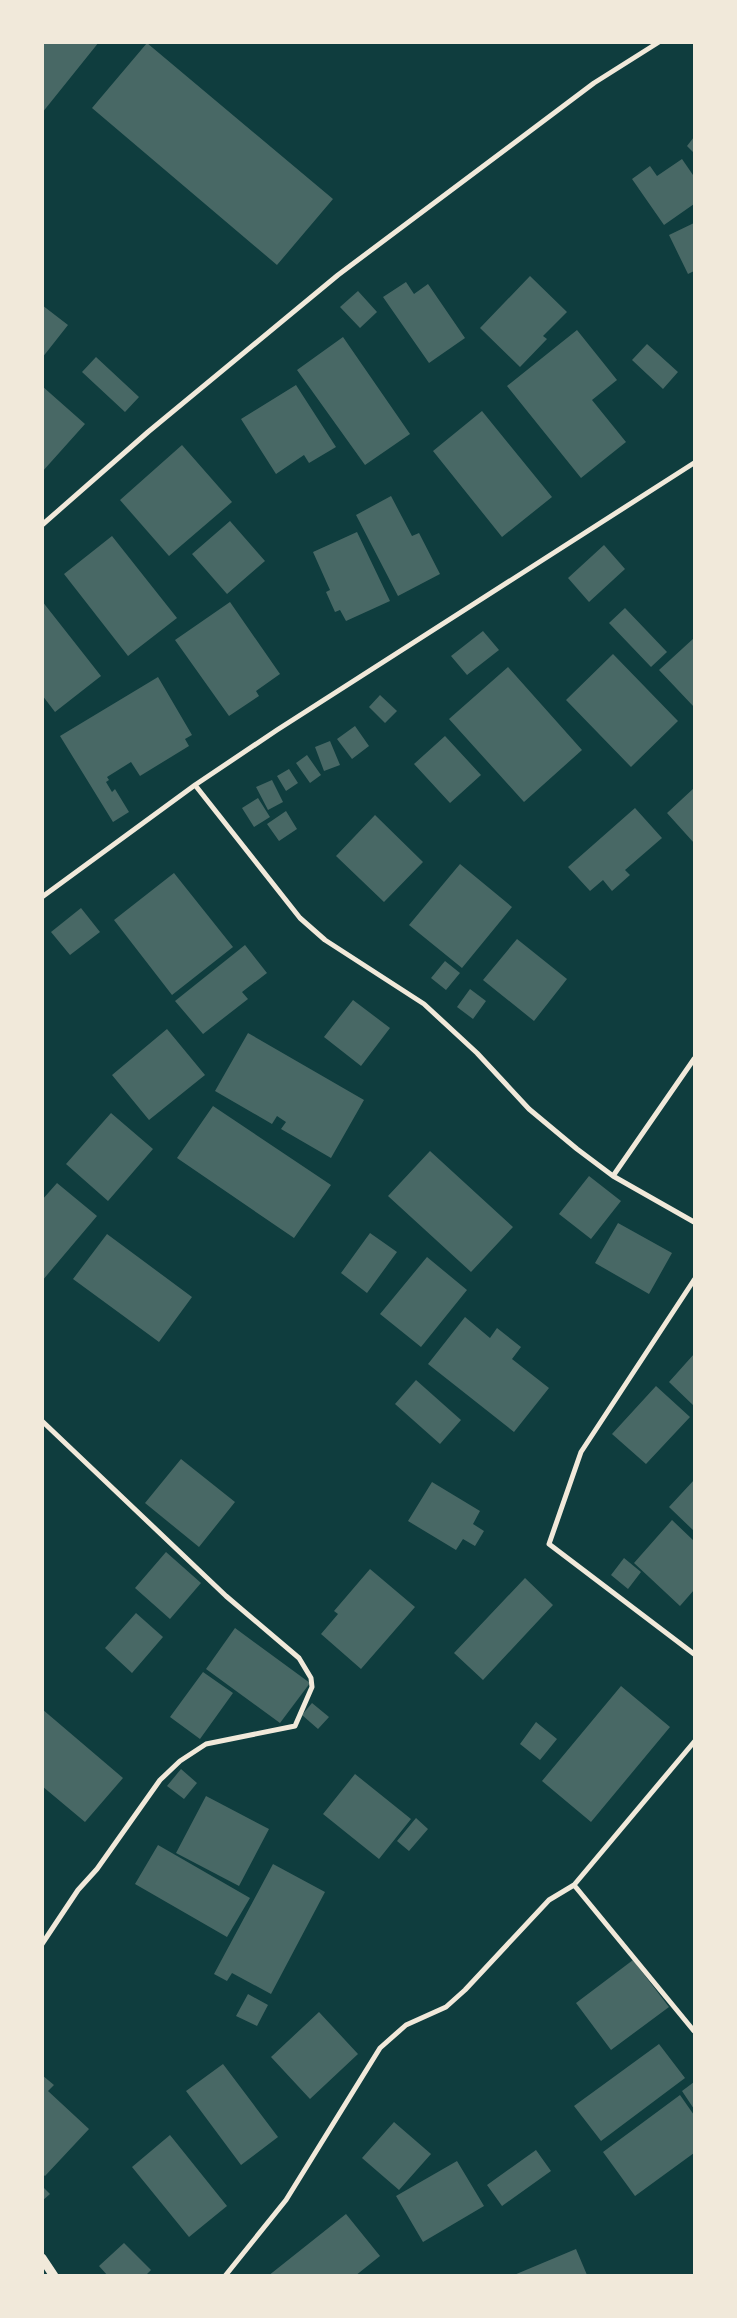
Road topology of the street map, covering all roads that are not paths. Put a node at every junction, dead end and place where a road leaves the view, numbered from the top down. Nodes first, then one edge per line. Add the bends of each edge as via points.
1 (659, 42) edge
2 (694, 463) edge
3 (42, 525) edge
4 (195, 785) junction
5 (42, 897) edge
6 (694, 1059) edge
7 (613, 1176) junction
8 (694, 1222) edge
9 (694, 1280) edge
10 (42, 1421) edge
11 (694, 1654) edge
12 (694, 1742) edge
13 (574, 1885) junction
14 (42, 1944) edge
15 (694, 2031) edge
16 (42, 2258) edge
17 (54, 2276) edge
18 (225, 2276) edge

1 - 3 street via 594,83 338,275 148,432
2 - 4 street
4 - 5 street
4 - 7 street via 300,918 325,940 424,1004 477,1053 529,1109
6 - 7 street
7 - 8 street
9 - 11 street via 581,1452 549,1544
10 - 14 street via 226,1596 299,1658 311,1678 312,1687 295,1726 206,1744 180,1761 160,1780
12 - 13 street
13 - 15 street
13 - 18 street via 549,1900 446,2007 406,2025 380,2048 286,2200
16 - 17 street

